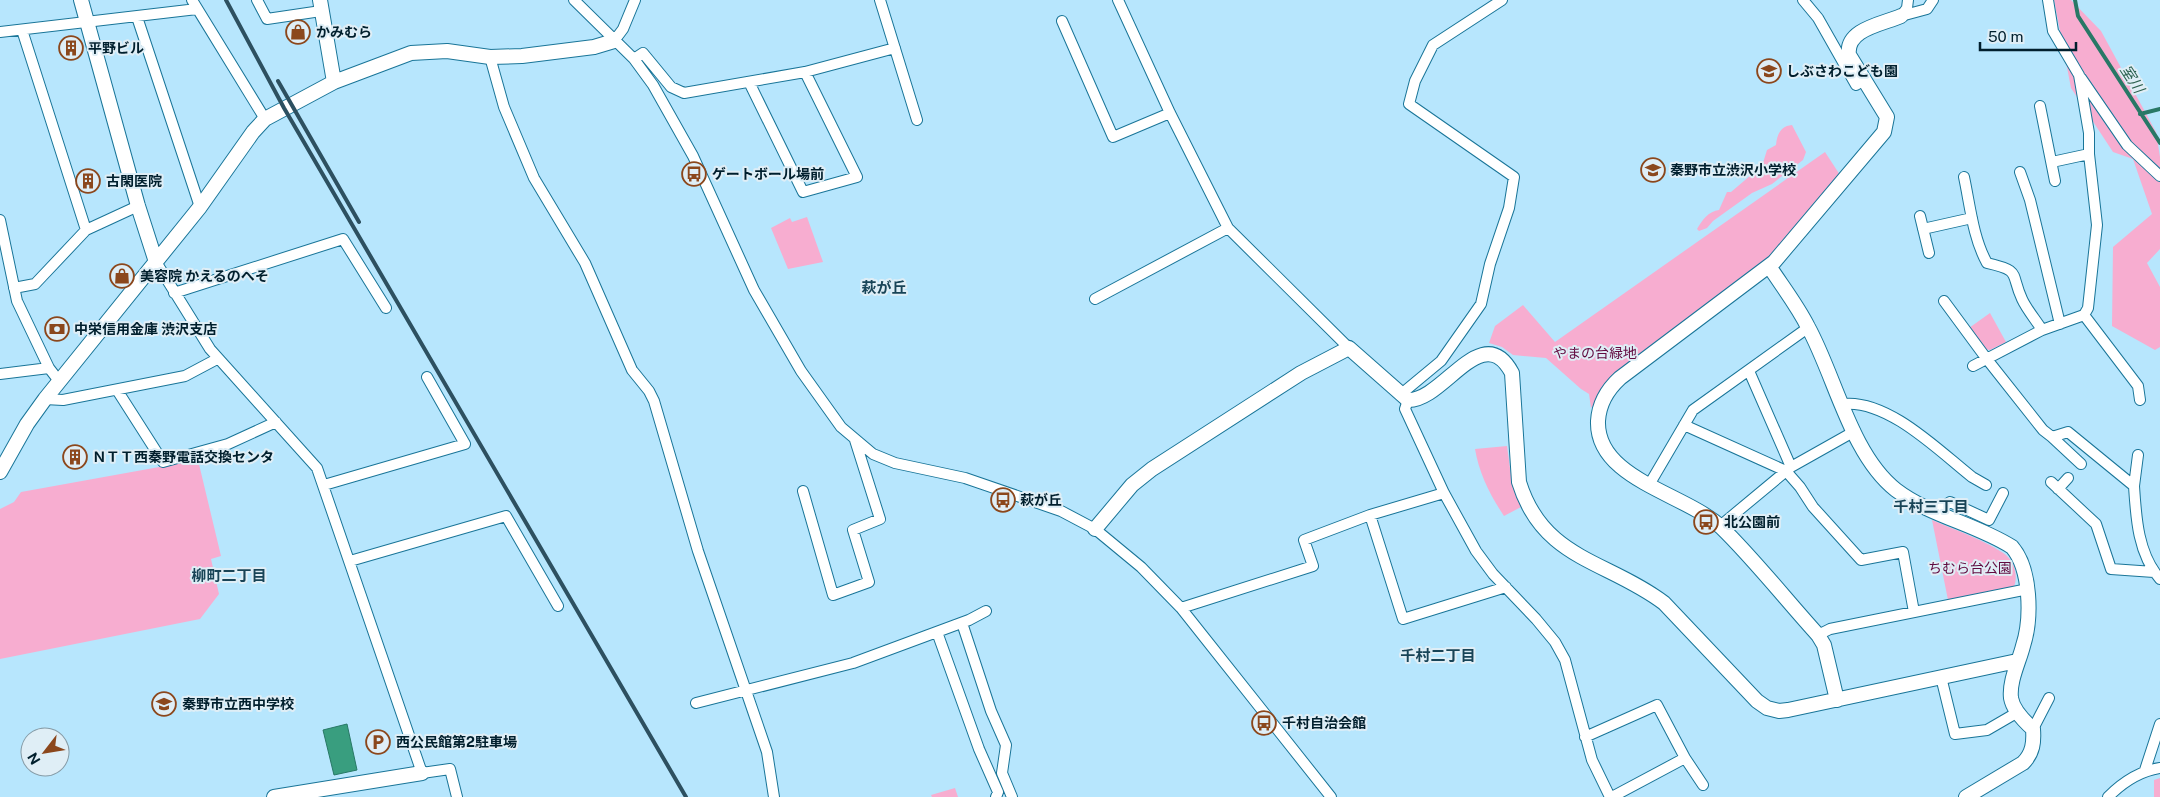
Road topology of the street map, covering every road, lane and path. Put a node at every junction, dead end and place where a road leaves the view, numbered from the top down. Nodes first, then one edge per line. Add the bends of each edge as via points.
1 (81, 0) edge
2 (257, 0) edge
3 (574, 0) edge
4 (635, 0) edge
5 (880, 0) edge
6 (1118, 0) edge
7 (1502, 0) edge
8 (1803, 0) edge
9 (1908, 0) edge
10 (1933, 0) edge
11 (2048, 0) edge
12 (194, 4) edge
13 (320, 5) edge
14 (1901, 16) junction
15 (137, 17) junction
16 (1062, 21) dead end
17 (88, 23) junction
18 (22, 30) junction
19 (0, 32) edge
20 (614, 42) junction
21 (895, 48) junction
22 (490, 57) junction
23 (634, 59) junction
24 (805, 72) junction
25 (2079, 75) junction
26 (1864, 80) junction
27 (334, 82) junction
28 (749, 82) junction
29 (2040, 106) dead end
30 (1170, 113) junction
31 (265, 120) junction
32 (917, 120) dead end
33 (2089, 154) junction
34 (2052, 162) junction
35 (2020, 172) dead end
36 (1964, 176) dead end
37 (2160, 176) edge
38 (2055, 181) dead end
39 (138, 206) junction
40 (200, 207) junction
41 (1920, 216) dead end
42 (1972, 218) junction
43 (0, 220) edge
44 (1228, 228) junction
45 (1923, 229) junction
46 (86, 230) junction
47 (1929, 253) dead end
48 (156, 262) junction
49 (1769, 266) junction
50 (14, 288) junction
51 (174, 293) junction
52 (1095, 299) dead end
53 (1944, 300) dead end
54 (386, 308) dead end
55 (2084, 315) junction
56 (2060, 324) junction
57 (1808, 327) junction
58 (2042, 330) junction
59 (1350, 348) junction
60 (1986, 358) junction
61 (217, 359) junction
62 (1973, 366) dead end
63 (49, 368) junction
64 (1749, 371) junction
65 (0, 374) edge
66 (427, 378) dead end
67 (59, 381) junction
68 (116, 390) junction
69 (45, 398) junction
70 (1404, 398) junction
71 (2140, 400) dead end
72 (1843, 404) junction
73 (276, 422) junction
74 (1684, 425) junction
75 (1855, 431) junction
76 (2052, 437) junction
77 (854, 440) junction
78 (2138, 455) dead end
79 (2081, 464) dead end
80 (1789, 469) junction
81 (0, 471) edge
82 (2068, 478) dead end
83 (324, 485) junction
84 (1649, 485) junction
85 (1986, 485) dead end
86 (2134, 486) junction
87 (802, 491) dead end
88 (1444, 492) junction
89 (2003, 493) dead end
90 (1936, 511) junction
91 (1370, 515) junction
92 (1720, 526) junction
93 (1095, 529) junction
94 (350, 561) junction
95 (2157, 575) edge
96 (1506, 587) junction
97 (2028, 589) junction
98 (558, 606) dead end
99 (1181, 608) junction
100 (986, 611) dead end
101 (1914, 612) junction
102 (962, 623) junction
103 (937, 632) junction
104 (1818, 635) junction
105 (2017, 661) junction
106 (1941, 677) junction
107 (746, 689) junction
108 (2049, 698) dead end
109 (1837, 700) junction
110 (696, 703) dead end
111 (2018, 712) junction
112 (2160, 724) edge
113 (2033, 729) junction
114 (1585, 737) junction
115 (1685, 758) junction
116 (2160, 768) edge
117 (2145, 770) junction
118 (422, 773) junction
119 (1703, 785) dead end
120 (274, 797) edge
121 (457, 797) edge
122 (774, 797) edge
123 (996, 797) edge
124 (1012, 797) edge
125 (1331, 797) edge
126 (1611, 797) edge
127 (1966, 797) edge
128 (2108, 797) edge

1 - 17 street
2 - 13 street via 267,19
3 - 20 street
4 - 20 street
5 - 21 street
6 - 30 street
7 - 70 street via 1433,45 1411,93 1409,104 1514,177 1509,208 1490,264 1481,304 1441,361
8 - 26 street via 1818,18 1856,85
9 - 14 street
10 - 14 street via 1927,9
11 - 25 street via 2053,31
12 - 15 street
12 - 31 street
13 - 27 street
14 - 26 street via 1860,32 1849,42 1849,55
15 - 17 street
15 - 40 street
16 - 30 street via 1113,137
17 - 18 street
17 - 39 street
18 - 19 street
18 - 46 street
20 - 22 street via 522,56
20 - 23 street
21 - 24 street
21 - 32 street
22 - 27 street via 447,51 411,53
22 - 107 street via 504,107 534,178 585,263 632,370 654,401 698,551
23 - 28 street via 643,53 671,87 684,93
23 - 77 street via 681,133 800,371
24 - 28 street
24 - 28 street via 857,177 803,192
25 - 33 street via 2089,133
25 - 37 street via 2127,145
26 - 49 street via 1887,117 1884,132
27 - 31 street
29 - 34 street
30 - 44 street
31 - 40 street
33 - 34 street
33 - 55 street via 2097,225 2088,308
34 - 38 street
35 - 56 street via 2030,200
36 - 42 street
39 - 46 street
39 - 48 street
40 - 48 street
41 - 45 street
42 - 45 street
42 - 58 street via 1982,256 1987,263 2008,269 2017,278 2022,299
43 - 50 street
44 - 52 street
44 - 59 street
45 - 47 street
46 - 50 street via 35,284
48 - 51 street
48 - 67 street
49 - 57 street
49 - 84 street via 1620,378 1606,394 1599,417 1602,445 1621,469
50 - 63 street
51 - 54 street via 344,239
51 - 61 street
53 - 60 street
55 - 56 street
55 - 71 street via 2138,386
56 - 58 street
57 - 64 street
57 - 72 street
58 - 60 street
59 - 70 street
59 - 93 street via 1301,373 1152,469 1132,485
60 - 62 street
60 - 76 street
61 - 68 street via 185,376
61 - 73 street
63 - 65 street
63 - 67 street
64 - 74 street via 1694,410
64 - 80 street
66 - 83 street via 465,444
67 - 69 street
68 - 69 street via 63,400
68 - 73 street via 163,462 228,444
69 - 81 street
70 - 88 street via 1405,409
70 - 109 street via 1419,399 1428,395 1476,357 1489,355 1504,360 1513,379 1519,482 1540,526 1568,550 1664,603 1767,708 1788,710
72 - 75 street
72 - 85 street via 1853,403 1898,418
73 - 83 street via 312,461
74 - 80 street
74 - 84 street
75 - 80 street
75 - 90 street via 1880,476 1905,496
76 - 79 street
76 - 86 street via 2068,432
77 - 87 street via 880,519 853,530 869,582 833,595
77 - 93 street via 873,454 895,463 965,478 1061,512
78 - 86 street
80 - 92 street
80 - 101 street via 1813,507 1861,560 1903,552
82 - 95 street via 2055,486 2096,524 2111,569
83 - 94 street
84 - 92 street via 1689,504
86 - 95 street via 2140,538
88 - 91 street
88 - 96 street via 1476,551
89 - 90 street via 1989,520 1950,502
90 - 97 street via 2012,547 2025,568
91 - 96 street via 1403,619
91 - 99 street via 1304,540 1313,566
92 - 104 street
93 - 99 street via 1141,567
94 - 98 street via 506,516
94 - 118 street
96 - 114 street via 1555,642 1565,660
97 - 101 street
97 - 105 street via 2025,640
99 - 125 street
100 - 102 street
101 - 104 street via 1830,629
102 - 103 street
102 - 124 street via 991,712 1006,745 1002,773
103 - 107 street via 854,663
103 - 123 street via 998,792
104 - 109 street via 1824,645
105 - 106 street
105 - 111 street via 2011,697
106 - 109 street
106 - 111 street via 1955,734 1987,730
107 - 110 street
107 - 122 street via 766,752
108 - 113 street
111 - 113 street
112 - 117 street
113 - 127 street via 2030,757
114 - 115 street via 1657,705
114 - 126 street via 1592,760
115 - 119 street
115 - 126 street
116 - 117 street
117 - 128 street
118 - 120 street
118 - 121 street via 450,769

